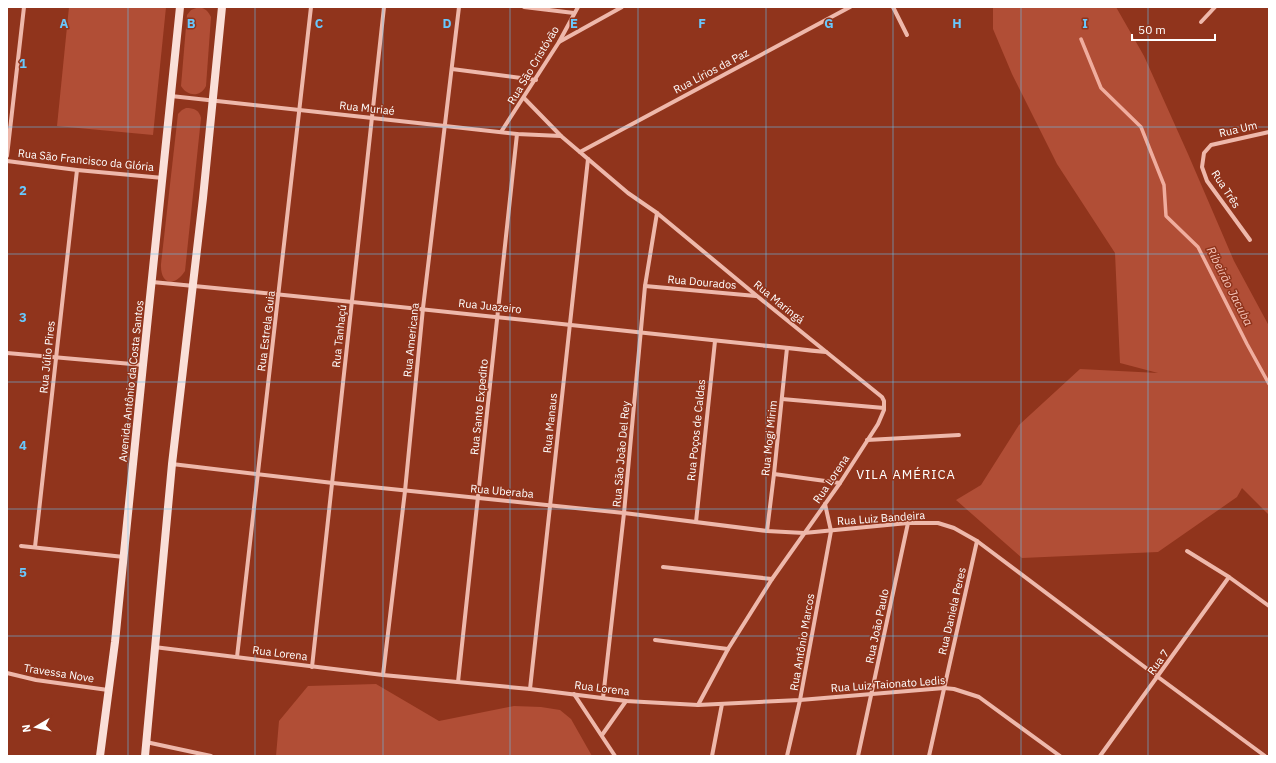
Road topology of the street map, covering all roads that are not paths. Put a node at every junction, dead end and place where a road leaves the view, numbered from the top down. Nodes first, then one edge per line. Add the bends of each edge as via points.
1 (24, 7) edge
2 (180, 7) edge
3 (222, 7) edge
4 (311, 7) edge
5 (384, 7) edge
6 (459, 7) edge
7 (524, 7) edge
8 (578, 7) edge
9 (622, 7) edge
10 (850, 7) edge
11 (893, 7) edge
12 (1215, 7) edge
13 (574, 13) junction
14 (1201, 22) dead end
15 (907, 35) dead end
16 (559, 42) junction
17 (452, 69) junction
18 (536, 80) junction
19 (171, 96) junction
20 (524, 98) junction
21 (212, 100) junction
22 (300, 110) junction
23 (372, 118) junction
24 (445, 126) junction
25 (501, 132) junction
26 (1269, 132) edge
27 (517, 134) junction
28 (561, 136) junction
29 (1211, 144) joint
30 (580, 152) junction
31 (7, 156) edge
32 (588, 160) junction
33 (7, 161) edge
34 (77, 170) junction
35 (163, 178) junction
36 (657, 212) junction
37 (1250, 240) dead end
38 (152, 282) junction
39 (192, 285) junction
40 (645, 286) junction
41 (279, 294) junction
42 (757, 296) junction
43 (351, 301) junction
44 (423, 308) junction
45 (498, 316) junction
46 (570, 324) junction
47 (641, 333) junction
48 (715, 341) junction
49 (787, 348) junction
50 (826, 352) junction
51 (7, 353) edge
52 (56, 357) junction
53 (143, 365) junction
54 (782, 399) junction
55 (884, 408) junction
56 (959, 436) dead end
57 (867, 440) junction
58 (172, 464) junction
59 (258, 474) junction
60 (774, 474) junction
61 (333, 483) junction
62 (840, 483) junction
63 (404, 491) junction
64 (478, 498) junction
65 (826, 504) junction
66 (550, 505) junction
67 (624, 513) junction
68 (696, 522) junction
69 (908, 523) junction
70 (831, 530) junction
71 (767, 531) junction
72 (804, 533) junction
73 (977, 541) junction
74 (21, 546) dead end
75 (35, 547) junction
76 (1186, 551) dead end
77 (124, 557) junction
78 (663, 567) dead end
79 (1229, 576) junction
80 (772, 579) junction
81 (1269, 606) edge
82 (655, 640) dead end
83 (154, 647) junction
84 (728, 649) junction
85 (238, 657) junction
86 (312, 666) junction
87 (7, 673) edge
88 (383, 675) junction
89 (1158, 677) junction
90 (458, 682) junction
91 (944, 688) junction
92 (530, 689) junction
93 (108, 690) junction
94 (574, 694) junction
95 (871, 695) junction
96 (603, 698) junction
97 (800, 700) junction
98 (626, 701) junction
99 (722, 704) junction
100 (698, 705) junction
101 (602, 735) junction
102 (146, 742) junction
103 (100, 756) edge
104 (145, 756) edge
105 (211, 756) edge
106 (615, 756) edge
107 (712, 756) edge
108 (787, 756) edge
109 (858, 756) edge
110 (929, 756) edge
111 (1060, 756) edge
112 (1100, 756) edge
113 (1266, 756) edge

1 - 31 street
2 - 19 street, Avenida Antônio da Costa Santos
3 - 21 street
4 - 22 street, Rua Estrela Guia
5 - 23 street, Rua Tanhaçú
6 - 17 street, Rua Americana
7 - 13 street
8 - 13 street, Rua São Cristóvão
9 - 16 street
10 - 30 street, Rua Lírios da Paz
11 - 15 street
12 - 14 street
13 - 16 street, Rua São Cristóvão
16 - 18 street, Rua São Cristóvão
17 - 18 street
17 - 24 street, Rua Americana
18 - 20 street, Rua São Cristóvão
19 - 21 street, Rua Muriaé
19 - 35 street, Avenida Antônio da Costa Santos
20 - 25 street, Rua São Cristóvão
20 - 28 street
21 - 22 street, Rua Muriaé
21 - 39 street
22 - 23 street, Rua Muriaé
22 - 41 street, Rua Estrela Guia
23 - 24 street, Rua Muriaé
23 - 43 street, Rua Tanhaçú
24 - 25 street, Rua Muriaé
24 - 44 street, Rua Americana
25 - 27 street, Rua Muriaé
26 - 29 street, Rua Um
27 - 28 street, Rua Muriaé
27 - 45 street, Rua Santo Expedito
28 - 30 street
29 - 37 street, Rua Três via 1204,153 1202,167 1207,180
30 - 32 street
32 - 36 street via 628,193
32 - 46 street, Rua Manaus
33 - 34 street, Rua São Francisco da Glória
34 - 35 street, Rua São Francisco da Glória
34 - 52 street, Rua Júlio Pires
35 - 38 street, Avenida Antônio da Costa Santos
36 - 40 street, Rua São João Del Rey
36 - 42 street, Rua Maringá
38 - 39 street, Rua Juazeiro
38 - 53 street, Avenida Antônio da Costa Santos
39 - 41 street, Rua Juazeiro
39 - 58 street
40 - 42 street, Rua Dourados
40 - 47 street, Rua São João Del Rey
41 - 43 street, Rua Juazeiro
41 - 59 street, Rua Estrela Guia
42 - 50 street, Rua Maringá
43 - 44 street, Rua Juazeiro
43 - 61 street, Rua Tanhaçú
44 - 45 street, Rua Juazeiro
44 - 63 street, Rua Americana
45 - 46 street, Rua Juazeiro
45 - 64 street, Rua Santo Expedito
46 - 47 street, Rua Juazeiro
46 - 66 street, Rua Manaus
47 - 48 street, Rua Juazeiro
47 - 67 street, Rua São João Del Rey
48 - 49 street, Rua Juazeiro
48 - 68 street, Rua Poços de Caldas
49 - 50 street, Rua Juazeiro
49 - 54 street, Rua Mogi Mirim
50 - 55 street, Rua Maringá via 882,397
51 - 52 street
52 - 53 street
52 - 75 street, Rua Júlio Pires
53 - 77 street, Avenida Antônio da Costa Santos
54 - 55 street
54 - 60 street, Rua Mogi Mirim
55 - 57 street, Rua Lorena via 883,415
56 - 57 street
57 - 62 street, Rua Lorena
58 - 59 street, Rua Uberaba
58 - 83 street
59 - 61 street, Rua Uberaba
59 - 85 street, Rua Estrela Guia
60 - 62 street
60 - 71 street, Rua Mogi Mirim
61 - 63 street, Rua Uberaba
61 - 86 street, Rua Tanhaçú
62 - 65 street, Rua Lorena
63 - 64 street, Rua Uberaba
63 - 88 street, Rua Americana
64 - 66 street, Rua Uberaba
64 - 90 street, Rua Santo Expedito
65 - 70 street
65 - 72 street, Rua Lorena
66 - 67 street, Rua Uberaba
66 - 92 street, Rua Manaus
67 - 68 street, Rua Uberaba
67 - 96 street, Rua São João Del Rey
68 - 71 street, Rua Uberaba
69 - 70 street, Rua Luiz Bandeira
69 - 73 street, Rua Luiz Bandeira via 945,524
69 - 95 street, Rua João Paulo
70 - 72 street, Rua Uberaba
70 - 97 street, Rua Antônio Marcos
71 - 72 street, Rua Uberaba
72 - 80 street, Rua Lorena
73 - 89 street
73 - 91 street, Rua Daniela Peres
74 - 75 street
75 - 77 street
76 - 79 street
77 - 93 street, Avenida Antônio da Costa Santos
78 - 80 street
79 - 81 street
79 - 89 street, Rua 7
80 - 84 street, Rua Lorena
82 - 84 street
83 - 85 street, Rua Lorena
83 - 102 street
84 - 100 street, Rua Lorena
85 - 86 street, Rua Lorena
86 - 88 street, Rua Lorena
87 - 93 street, Travessa Nove via 36,680
88 - 90 street, Rua Lorena
89 - 112 street, Rua 7
89 - 113 street
90 - 92 street, Rua Lorena
91 - 95 street, Rua Luiz Taionato Ledis
91 - 110 street, Rua Daniela Peres
91 - 111 street, Rua Luiz Taionato Ledis via 979,697
92 - 94 street, Rua Lorena
93 - 103 street, Avenida Antônio da Costa Santos
94 - 96 street, Rua Lorena
94 - 101 street
95 - 97 street, Rua Luiz Taionato Ledis
95 - 109 street, Rua João Paulo
96 - 98 street, Rua Lorena
97 - 99 street, Rua Luiz Taionato Ledis
97 - 108 street, Rua Antônio Marcos
98 - 100 street, Rua Lorena
98 - 101 street
99 - 100 street, Rua Luiz Taionato Ledis
99 - 107 street
101 - 106 street
102 - 104 street
102 - 105 street

